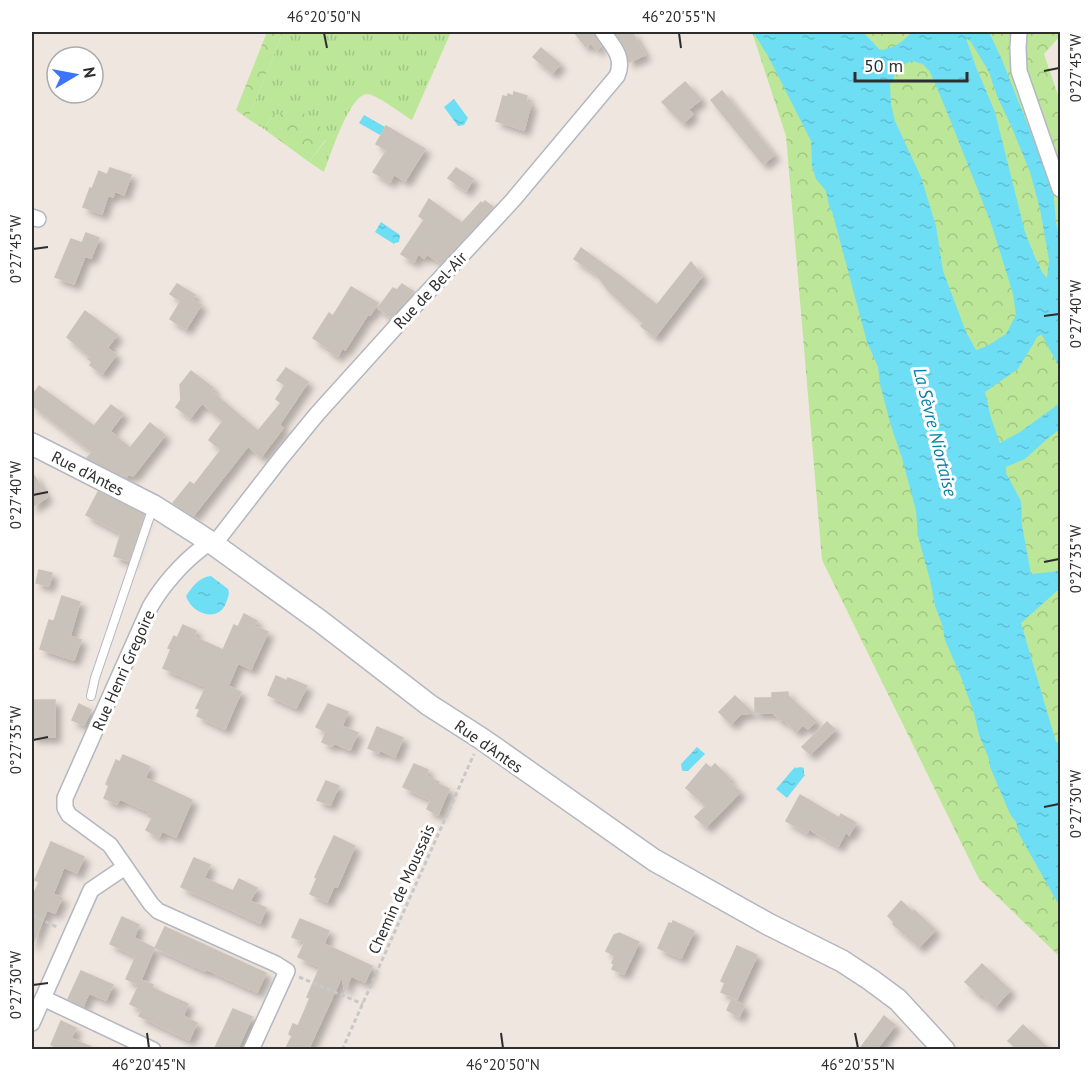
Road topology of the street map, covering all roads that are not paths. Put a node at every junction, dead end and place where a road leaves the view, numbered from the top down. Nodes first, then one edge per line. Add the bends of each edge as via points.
1 (603, 32) edge
2 (1019, 32) edge
3 (1060, 189) edge
4 (32, 444) edge
5 (154, 506) junction
6 (212, 543) junction
7 (91, 696) dead end
8 (125, 867) junction
9 (43, 998) junction
10 (32, 1023) edge
11 (153, 1050) edge
12 (251, 1050) edge
13 (944, 1050) edge

1 - 6 street, Rue de Bel-Air via 617,52 617,76 513,200 317,414
2 - 3 street via 1019,71
4 - 5 street, Rue d'Antes
5 - 6 street, Rue d'Antes
5 - 7 lane
6 - 8 street, Rue Henri Gregoire via 185,563 162,587 150,607 65,798 69,816 110,845
6 - 13 street, Rue d'Antes via 429,705 654,860 872,980 897,1000
8 - 9 street via 91,890
8 - 12 street via 158,911 286,971
9 - 10 street
9 - 11 street

